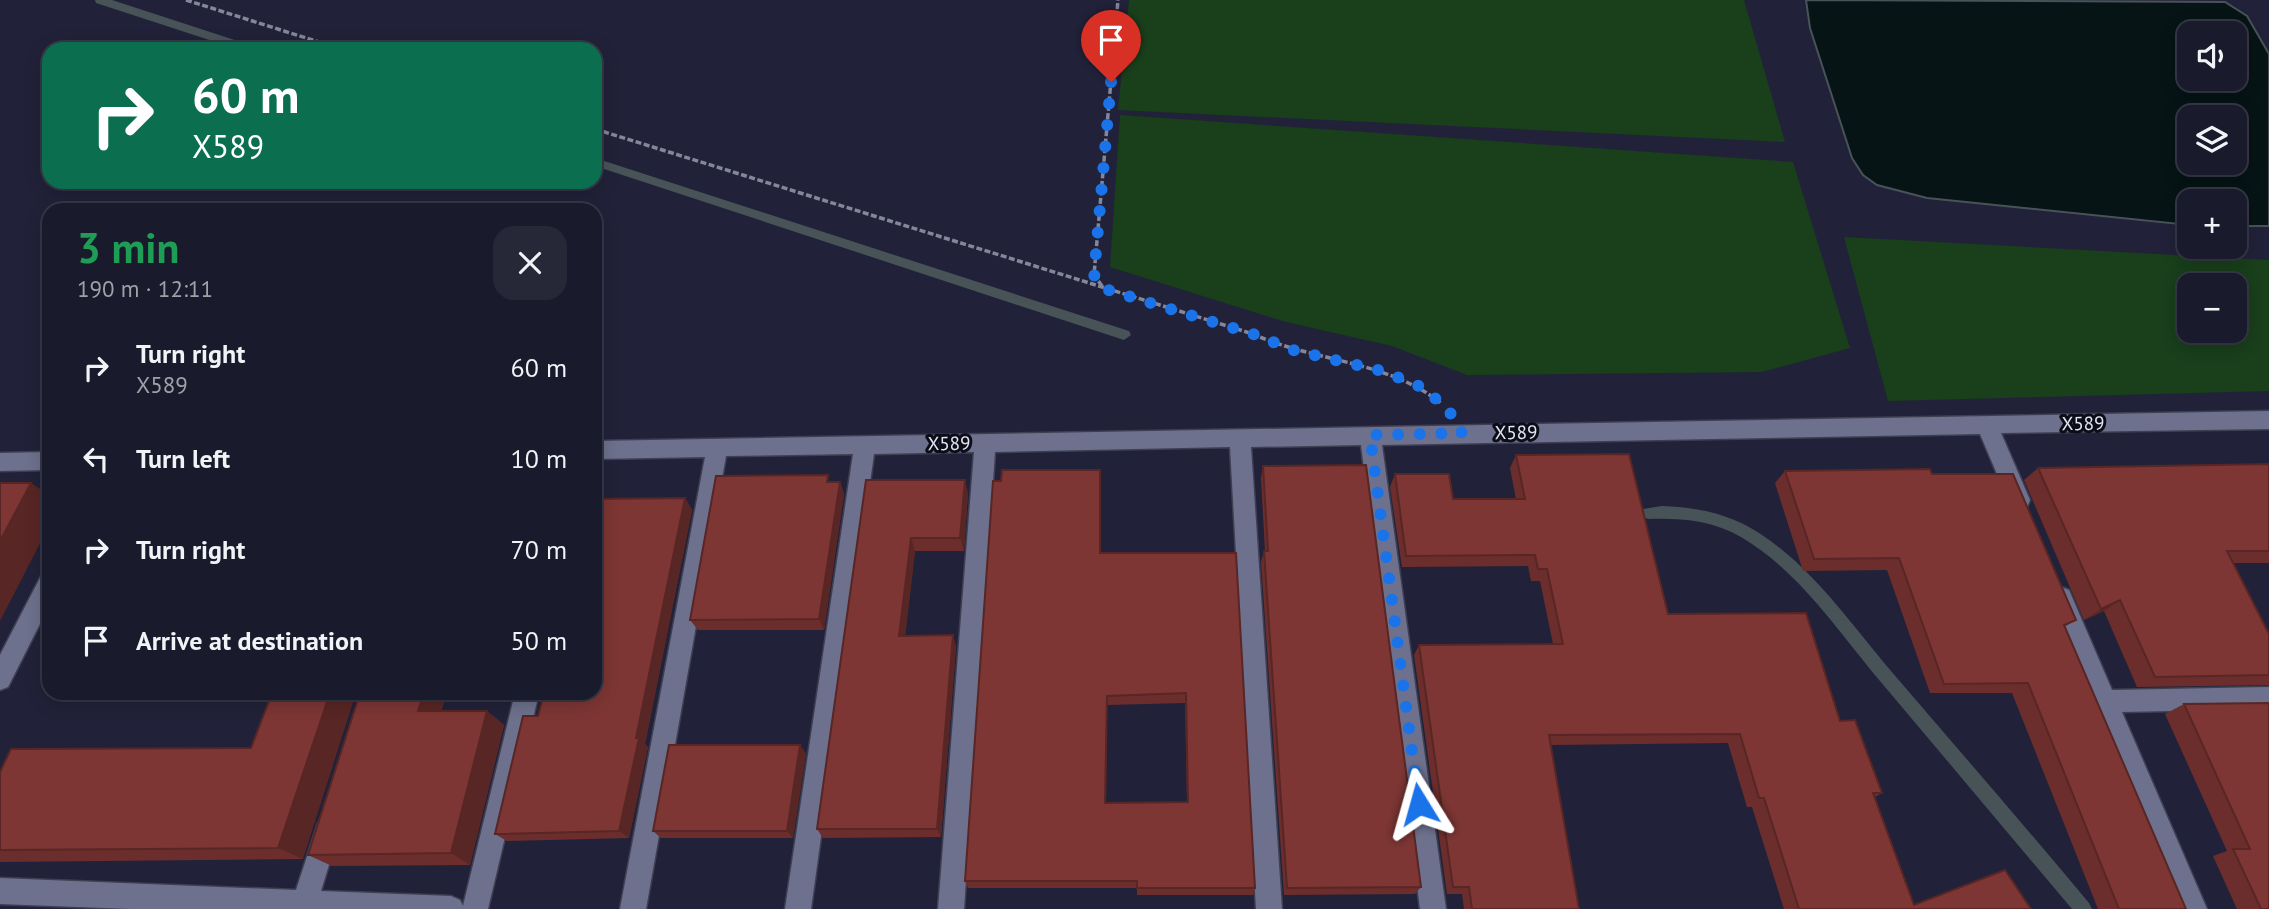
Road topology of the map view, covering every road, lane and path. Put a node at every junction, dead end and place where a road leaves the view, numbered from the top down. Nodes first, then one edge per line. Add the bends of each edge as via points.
1 (186, 0) edge
2 (1118, 0) edge
3 (319, 42) edge
4 (602, 131) edge
5 (1108, 290) junction
6 (2269, 420) edge
7 (1987, 425) junction
8 (1462, 433) junction
9 (1370, 435) junction
10 (1240, 438) junction
11 (985, 443) junction
12 (865, 445) junction
13 (717, 448) junction
14 (602, 450) edge
15 (42, 461) edge
16 (0, 462) edge
17 (2030, 525) edge
18 (2051, 575) edge
19 (42, 597) edge
20 (0, 679) edge
21 (2269, 698) edge
22 (525, 700) edge
23 (2105, 701) junction
24 (334, 810) edge
25 (0, 891) edge
26 (31, 900) edge
27 (305, 901) junction
28 (451, 909) edge
29 (475, 909) edge
30 (634, 909) edge
31 (798, 909) edge
32 (951, 909) edge
33 (1269, 909) edge
34 (1433, 909) edge
35 (2194, 909) edge

1 - 3 path
2 - 5 path via 1094,275
4 - 5 path
5 - 8 path via 1293,350 1382,371 1424,388 1449,411
6 - 7 street, X589 / X589
7 - 8 street, X589 / X589
7 - 17 street
8 - 9 street, X589 / X589
9 - 10 street, X589 / X589
9 - 34 street
10 - 11 street, X589 / X589
10 - 33 street
11 - 12 street, X589 / X589
11 - 32 street
12 - 13 street, X589 / X589
12 - 31 street
13 - 14 street, X589 / X589
13 - 30 street
15 - 16 street
18 - 23 street
19 - 20 street
21 - 23 street
22 - 29 street
23 - 35 street
24 - 27 street
25 - 26 street
26 - 27 street
27 - 28 street

